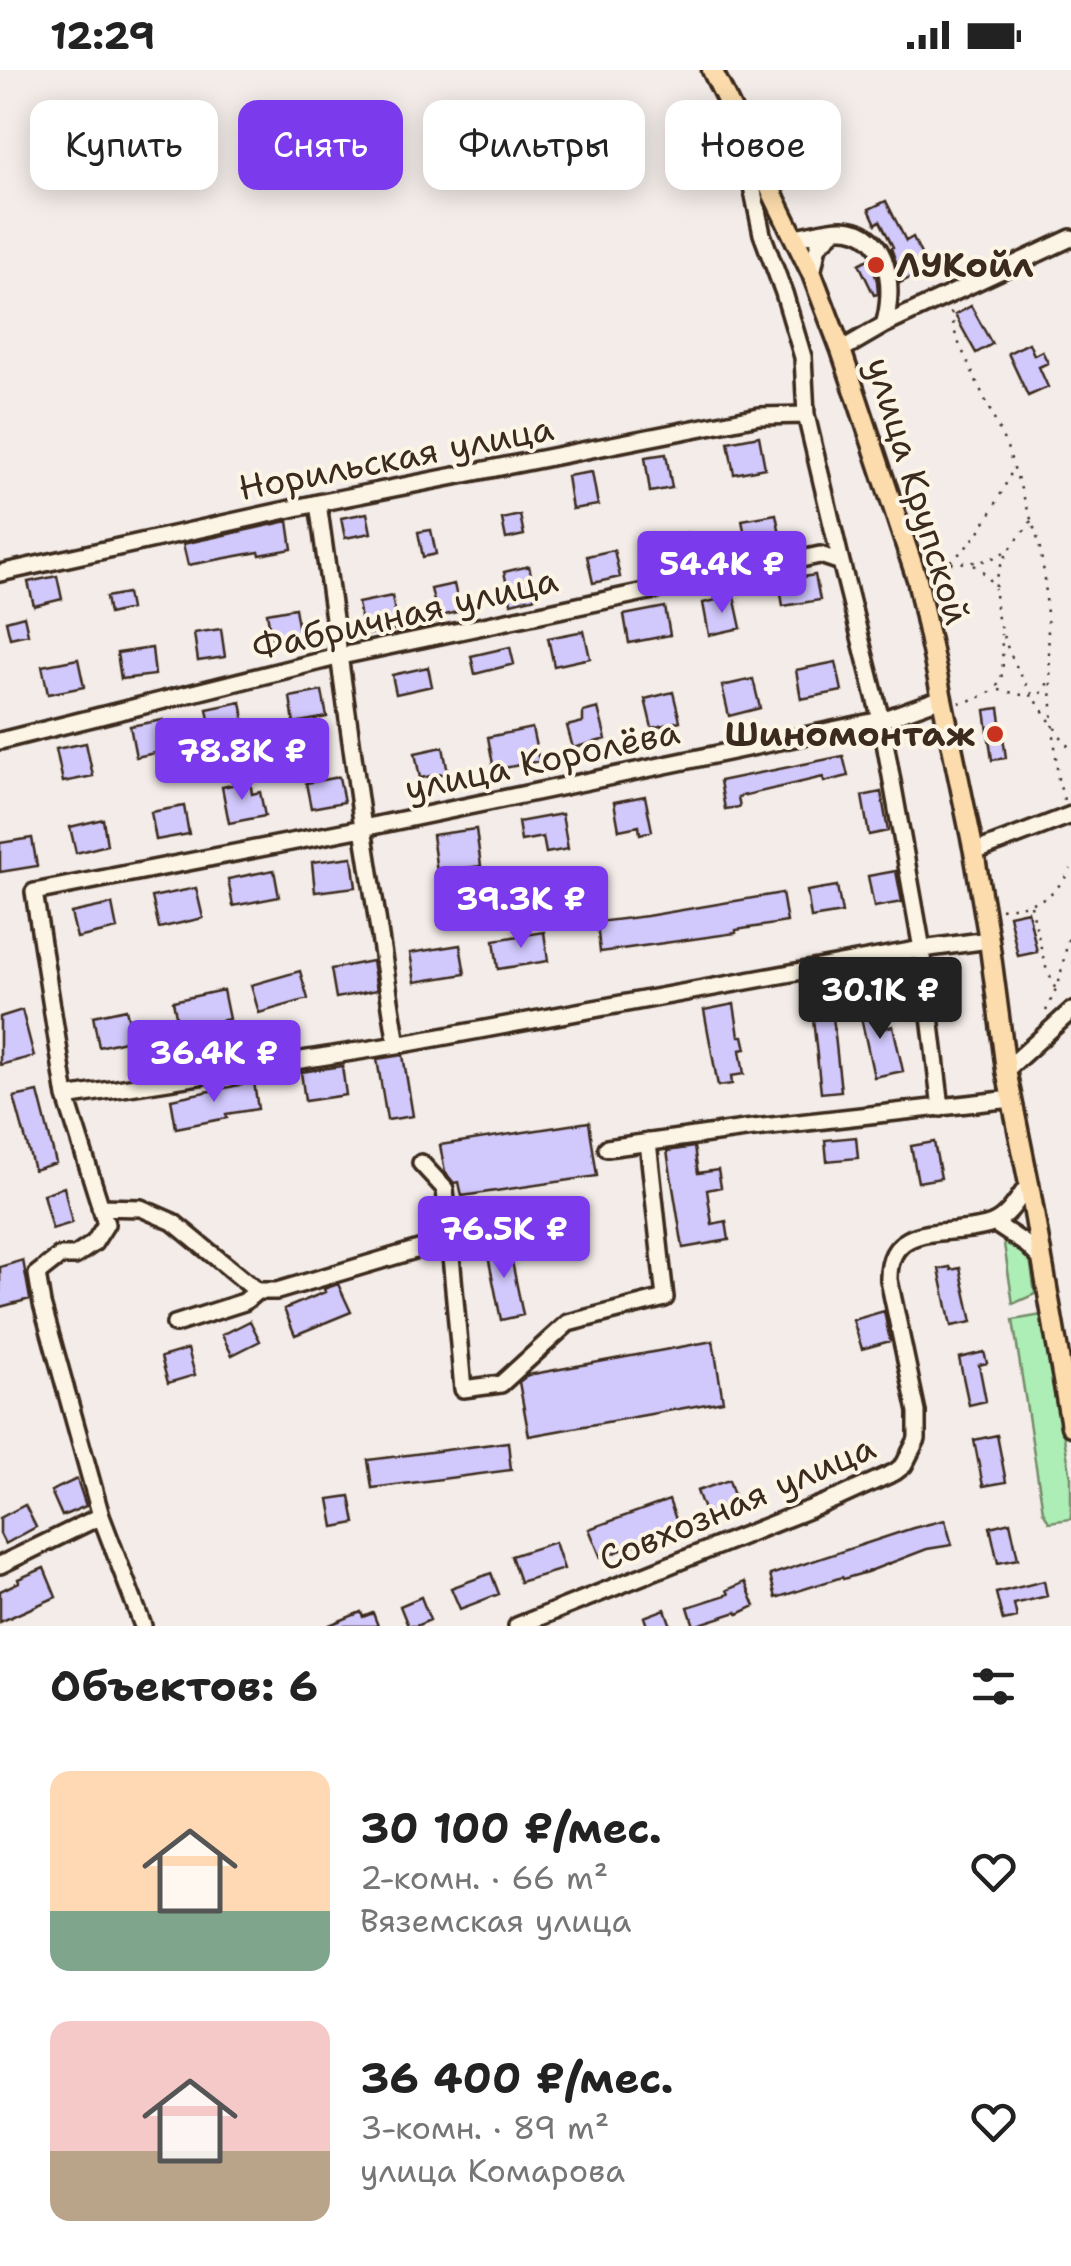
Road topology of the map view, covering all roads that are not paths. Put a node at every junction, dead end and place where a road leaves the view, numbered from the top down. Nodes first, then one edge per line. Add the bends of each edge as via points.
1 (712, 70) edge
2 (727, 100) edge
3 (753, 190) edge
4 (771, 190) edge
5 (842, 228) junction
6 (794, 237) junction
7 (1071, 238) edge
8 (812, 274) junction
9 (884, 325) junction
10 (841, 350) junction
11 (806, 415) junction
12 (318, 504) junction
13 (841, 562) junction
14 (0, 572) edge
15 (341, 656) junction
16 (942, 702) junction
17 (881, 720) junction
18 (0, 740) edge
19 (1070, 816) edge
20 (363, 828) junction
21 (974, 852) junction
22 (989, 940) junction
23 (922, 949) junction
24 (1071, 1011) edge
25 (396, 1045) junction
26 (1006, 1070) junction
27 (66, 1097) junction
28 (1012, 1100) junction
29 (941, 1108) junction
30 (648, 1142) junction
31 (607, 1148) dead end
32 (421, 1163) dead end
33 (1029, 1184) junction
34 (100, 1207) junction
35 (994, 1223) junction
36 (450, 1246) junction
37 (1043, 1261) junction
38 (257, 1292) junction
39 (175, 1324) dead end
40 (1071, 1426) edge
41 (101, 1516) junction
42 (0, 1565) edge
43 (143, 1626) edge
44 (518, 1626) edge

1 - 2 main road, улица Крупской
3 - 11 street via 803,357
4 - 6 main road, улица Крупской
5 - 6 street
5 - 8 street via 818,246
5 - 9 street via 877,243 888,276
6 - 8 main road, улица Крупской
7 - 9 street
8 - 10 main road, улица Крупской
9 - 10 street
10 - 16 main road, улица Крупской via 918,579
11 - 12 street, Норильская улица via 759,416
11 - 13 street
12 - 14 street, Норильская улица
12 - 15 street
13 - 15 street, Фабричная улица via 820,555
13 - 17 street
15 - 18 street, Фабричная улица
15 - 20 street
16 - 17 street, улица Королёва
16 - 21 main road, улица Крупской
17 - 20 street, улица Королёва
17 - 23 street
19 - 21 street
20 - 25 street
20 - 27 street, улица Королёва via 34,892
21 - 22 main road, улица Крупской
22 - 23 street
22 - 26 main road, улица Крупской
23 - 25 street
23 - 29 street
24 - 26 street
25 - 27 street
26 - 28 main road, улица Крупской
27 - 34 street
28 - 29 street
28 - 33 main road, улица Крупской
29 - 30 street
30 - 31 street
30 - 36 street via 665,1298 568,1323 501,1384 463,1389
32 - 36 street via 445,1190
33 - 35 street
33 - 37 main road, улица Крупской
34 - 38 street via 142,1208 173,1222
34 - 41 street via 106,1224 94,1243 37,1274
35 - 37 street
35 - 44 street, Совхозная улица via 912,1238 888,1265 918,1412 917,1439 904,1465 840,1498
36 - 38 street
37 - 40 main road, улица Крупской
38 - 39 street
41 - 42 street
41 - 43 street

